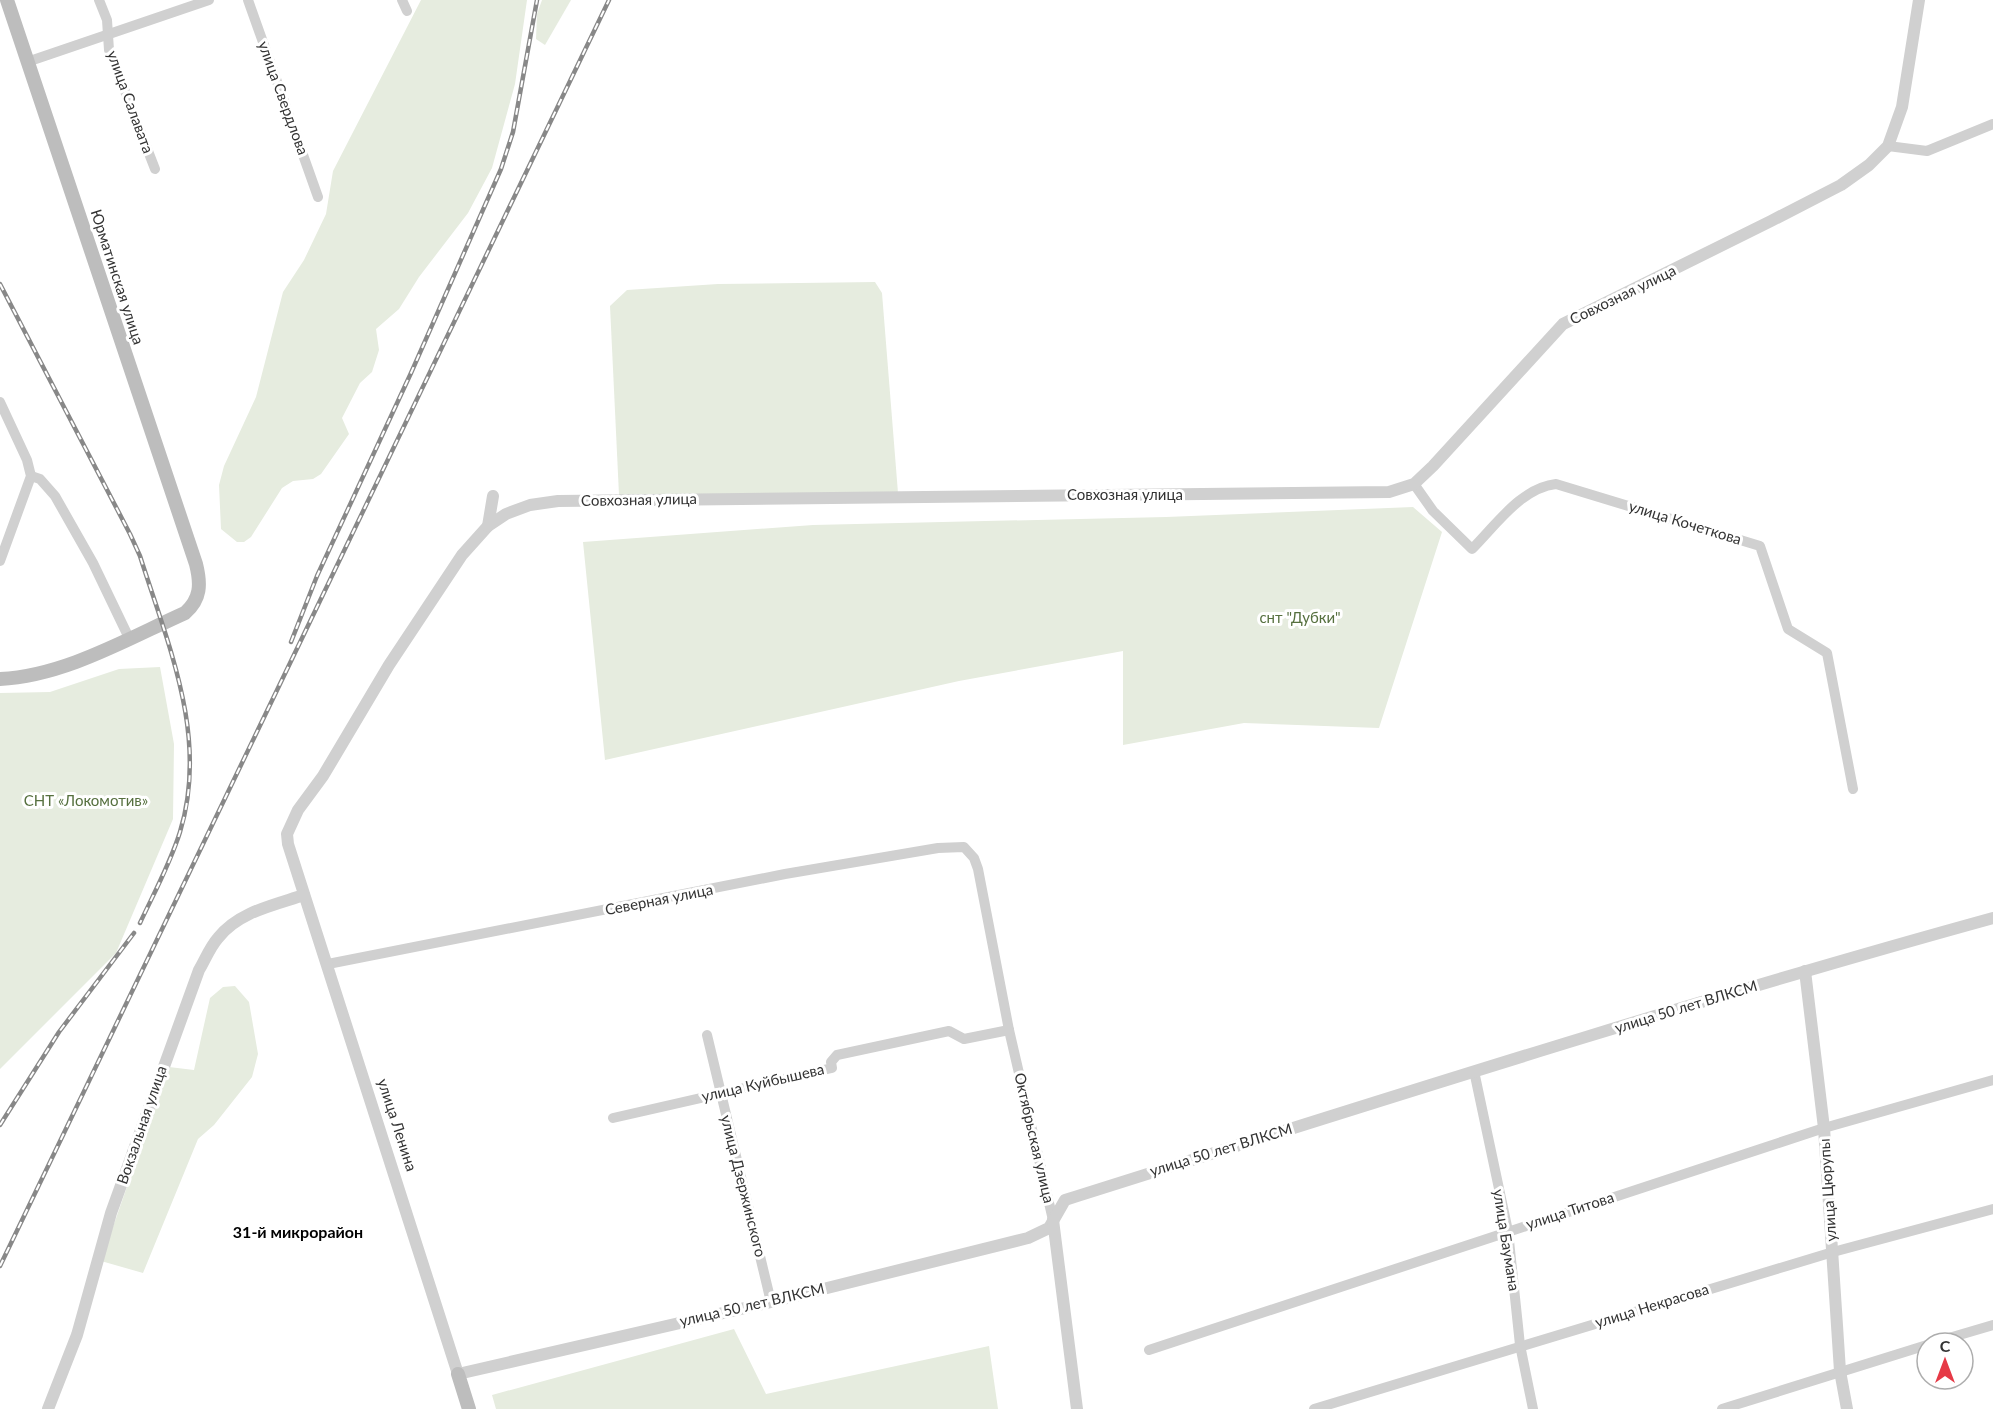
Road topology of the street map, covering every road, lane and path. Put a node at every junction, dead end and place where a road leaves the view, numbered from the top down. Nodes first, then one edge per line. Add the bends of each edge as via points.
1 (7, 0) edge
2 (99, 0) edge
3 (209, 0) edge
4 (248, 0) edge
5 (1919, 0) edge
6 (107, 36) junction
7 (27, 62) junction
8 (1993, 124) edge
9 (1888, 146) junction
10 (155, 169) dead end
11 (318, 197) dead end
12 (0, 402) edge
13 (31, 476) junction
14 (1414, 484) junction
15 (493, 496) dead end
16 (488, 526) junction
17 (0, 561) edge
18 (129, 638) junction
19 (0, 679) edge
20 (1853, 789) dead end
21 (290, 853) joint
22 (978, 869) joint
23 (304, 895) junction
24 (1993, 918) edge
25 (328, 964) junction
26 (1805, 971) junction
27 (1009, 1030) junction
28 (706, 1035) dead end
29 (1474, 1071) junction
30 (1993, 1080) edge
31 (721, 1093) junction
32 (613, 1118) dead end
33 (1824, 1128) junction
34 (1993, 1209) edge
35 (1053, 1220) junction
36 (1508, 1232) junction
37 (1833, 1252) junction
38 (771, 1302) junction
39 (1993, 1325) edge
40 (1973, 1331) edge
41 (1520, 1345) junction
42 (1915, 1349) edge
43 (1149, 1350) dead end
44 (1840, 1371) junction
45 (458, 1374) junction
46 (50, 1408) edge
47 (469, 1409) edge
48 (1077, 1409) edge
49 (1314, 1409) edge
50 (1533, 1409) edge
51 (1722, 1409) edge
52 (1847, 1409) edge

1 - 7 main road, Юрматинская улица
2 - 6 street, улица Салавата
3 - 6 street
4 - 11 street, улица Свердлова
5 - 9 street, Совхозная улица via 1902,107
6 - 7 street
6 - 10 street, улица Салавата
7 - 18 main road, Юрматинская улица via 196,564 200,587 192,607
8 - 9 street via 1927,151
9 - 14 street, Совхозная улица via 1841,185 1563,324
12 - 13 street
13 - 17 street
13 - 18 street via 40,479 55,496 93,562
14 - 16 street, Совхозная улица via 1389,492 558,501 519,508
14 - 20 street, улица Кочеткова via 1433,511 1472,549 1522,500 1535,490 1556,484 1760,546 1788,629 1827,653
15 - 16 street
16 - 21 street, Совхозная улица via 442,583 298,810 287,834
18 - 19 main road, Юрматинская улица via 39,674
21 - 23 street, улица Ленина
22 - 25 street, Северная улица via 964,848 938,848 785,874
22 - 27 street, Октябрьская улица
23 - 25 street, улица Ленина
23 - 46 street, Вокзальная улица via 252,913 233,925 218,938 199,970 111,1213 80,1324
24 - 26 street, улица 50 лет ВЛКСМ
25 - 45 street, улица Ленина
26 - 29 street, улица 50 лет ВЛКСМ
26 - 33 street, улица Цюрупы
27 - 31 street, улица Куйбышева via 964,1039 949,1031 837,1055 831,1062 832,1068
27 - 35 street, Октябрьская улица
28 - 31 street, улица Дзержинского
29 - 35 street, улица 50 лет ВЛКСМ via 1065,1200
29 - 36 street, улица Баумана
30 - 33 street, улица Титова
31 - 32 street, улица Куйбышева
31 - 38 street, улица Дзержинского
33 - 36 street, улица Титова
33 - 37 street, улица Цюрупы
34 - 37 street, улица Некрасова
35 - 38 street, улица 50 лет ВЛКСМ via 1049,1228 1028,1238
35 - 48 street, Октябрьская улица
36 - 41 street, улица Баумана
36 - 43 street, улица Титова
37 - 41 street, улица Некрасова
37 - 44 street, улица Цюрупы
38 - 45 street, улица 50 лет ВЛКСМ
39 - 40 street
41 - 49 street, улица Некрасова
41 - 50 street, улица Баумана
42 - 44 street
44 - 51 street
44 - 52 street, улица Цюрупы
45 - 47 main road, улица Ленина

